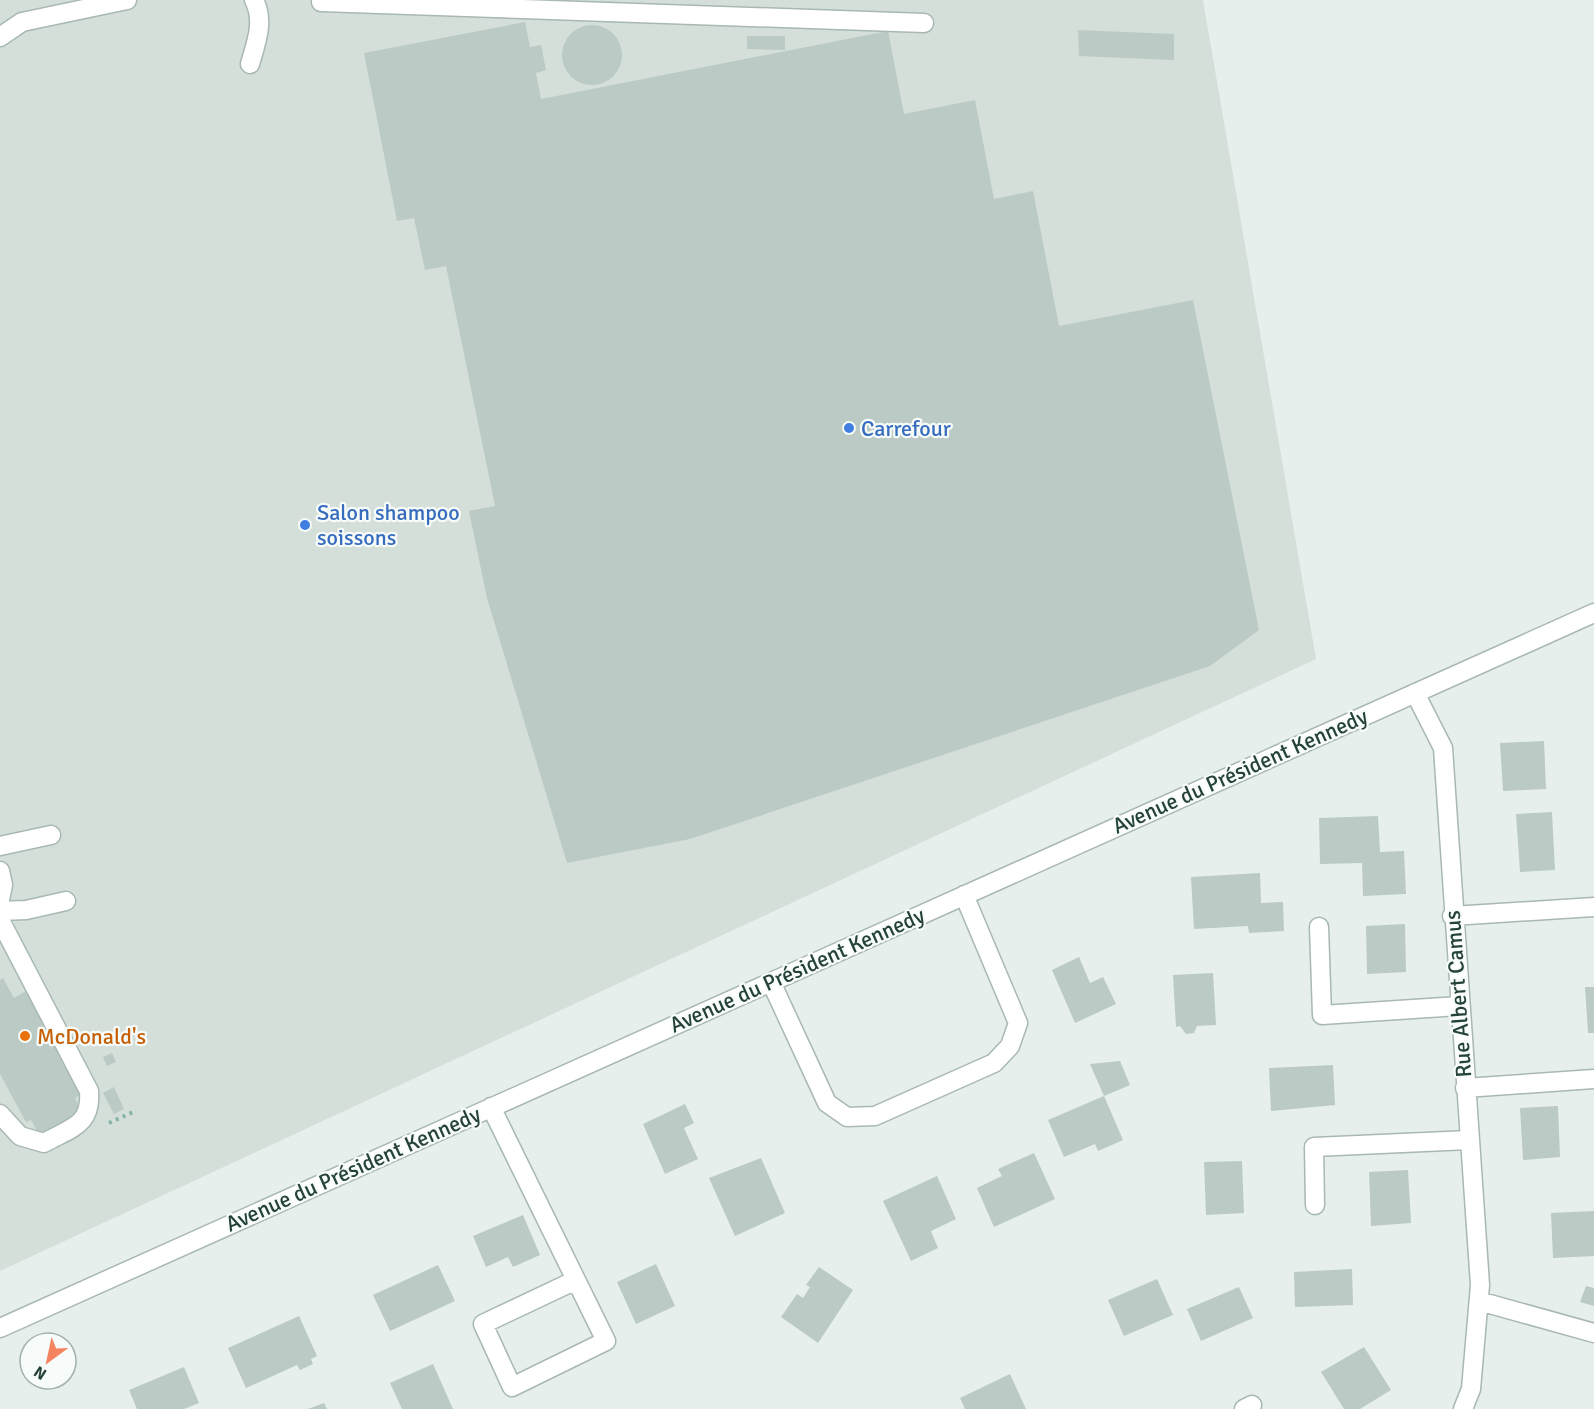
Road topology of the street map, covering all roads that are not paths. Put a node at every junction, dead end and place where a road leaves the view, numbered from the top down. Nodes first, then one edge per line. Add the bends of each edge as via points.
1 (127, 0) edge
2 (254, 0) edge
3 (321, 2) dead end
4 (924, 23) dead end
5 (0, 37) edge
6 (250, 64) dead end
7 (1594, 613) edge
8 (1415, 693) junction
9 (51, 835) dead end
10 (0, 846) edge
11 (0, 871) edge
12 (964, 895) junction
13 (0, 900) edge
14 (66, 901) dead end
15 (1594, 907) edge
16 (0, 911) edge
17 (1452, 916) junction
18 (0, 920) edge
19 (1319, 927) dead end
20 (771, 982) junction
21 (1459, 1006) junction
22 (1594, 1079) edge
23 (1465, 1088) junction
24 (491, 1107) junction
25 (0, 1114) edge
26 (1469, 1140) junction
27 (1315, 1205) dead end
28 (576, 1280) junction
29 (1479, 1301) junction
30 (0, 1328) edge
31 (1594, 1333) edge
32 (1463, 1409) edge

1 - 5 street via 22,22
2 - 6 street via 259,10 258,34
3 - 4 street
7 - 8 street, Avenue du Président Kennedy
8 - 12 street, Avenue du Président Kennedy
8 - 17 street, Rue Albert Camus via 1443,748
9 - 10 street
11 - 13 street
12 - 20 street, Avenue du Président Kennedy
12 - 20 street via 1018,1023 1010,1046 993,1063 875,1116 847,1117 827,1103
14 - 16 street
15 - 17 street
17 - 21 street, Rue Albert Camus
18 - 25 street via 88,1091 90,1105 87,1116 79,1123 44,1143 20,1136
19 - 21 street via 1322,1015
20 - 24 street, Avenue du Président Kennedy
21 - 23 street, Rue Albert Camus
22 - 23 street
23 - 26 street, Rue Albert Camus
24 - 28 street
24 - 30 street, Avenue du Président Kennedy
26 - 27 street via 1314,1147
26 - 29 street, Rue Albert Camus
28 - 28 street via 483,1324 512,1387 606,1341
29 - 31 street
29 - 32 street, Rue Albert Camus via 1471,1389

